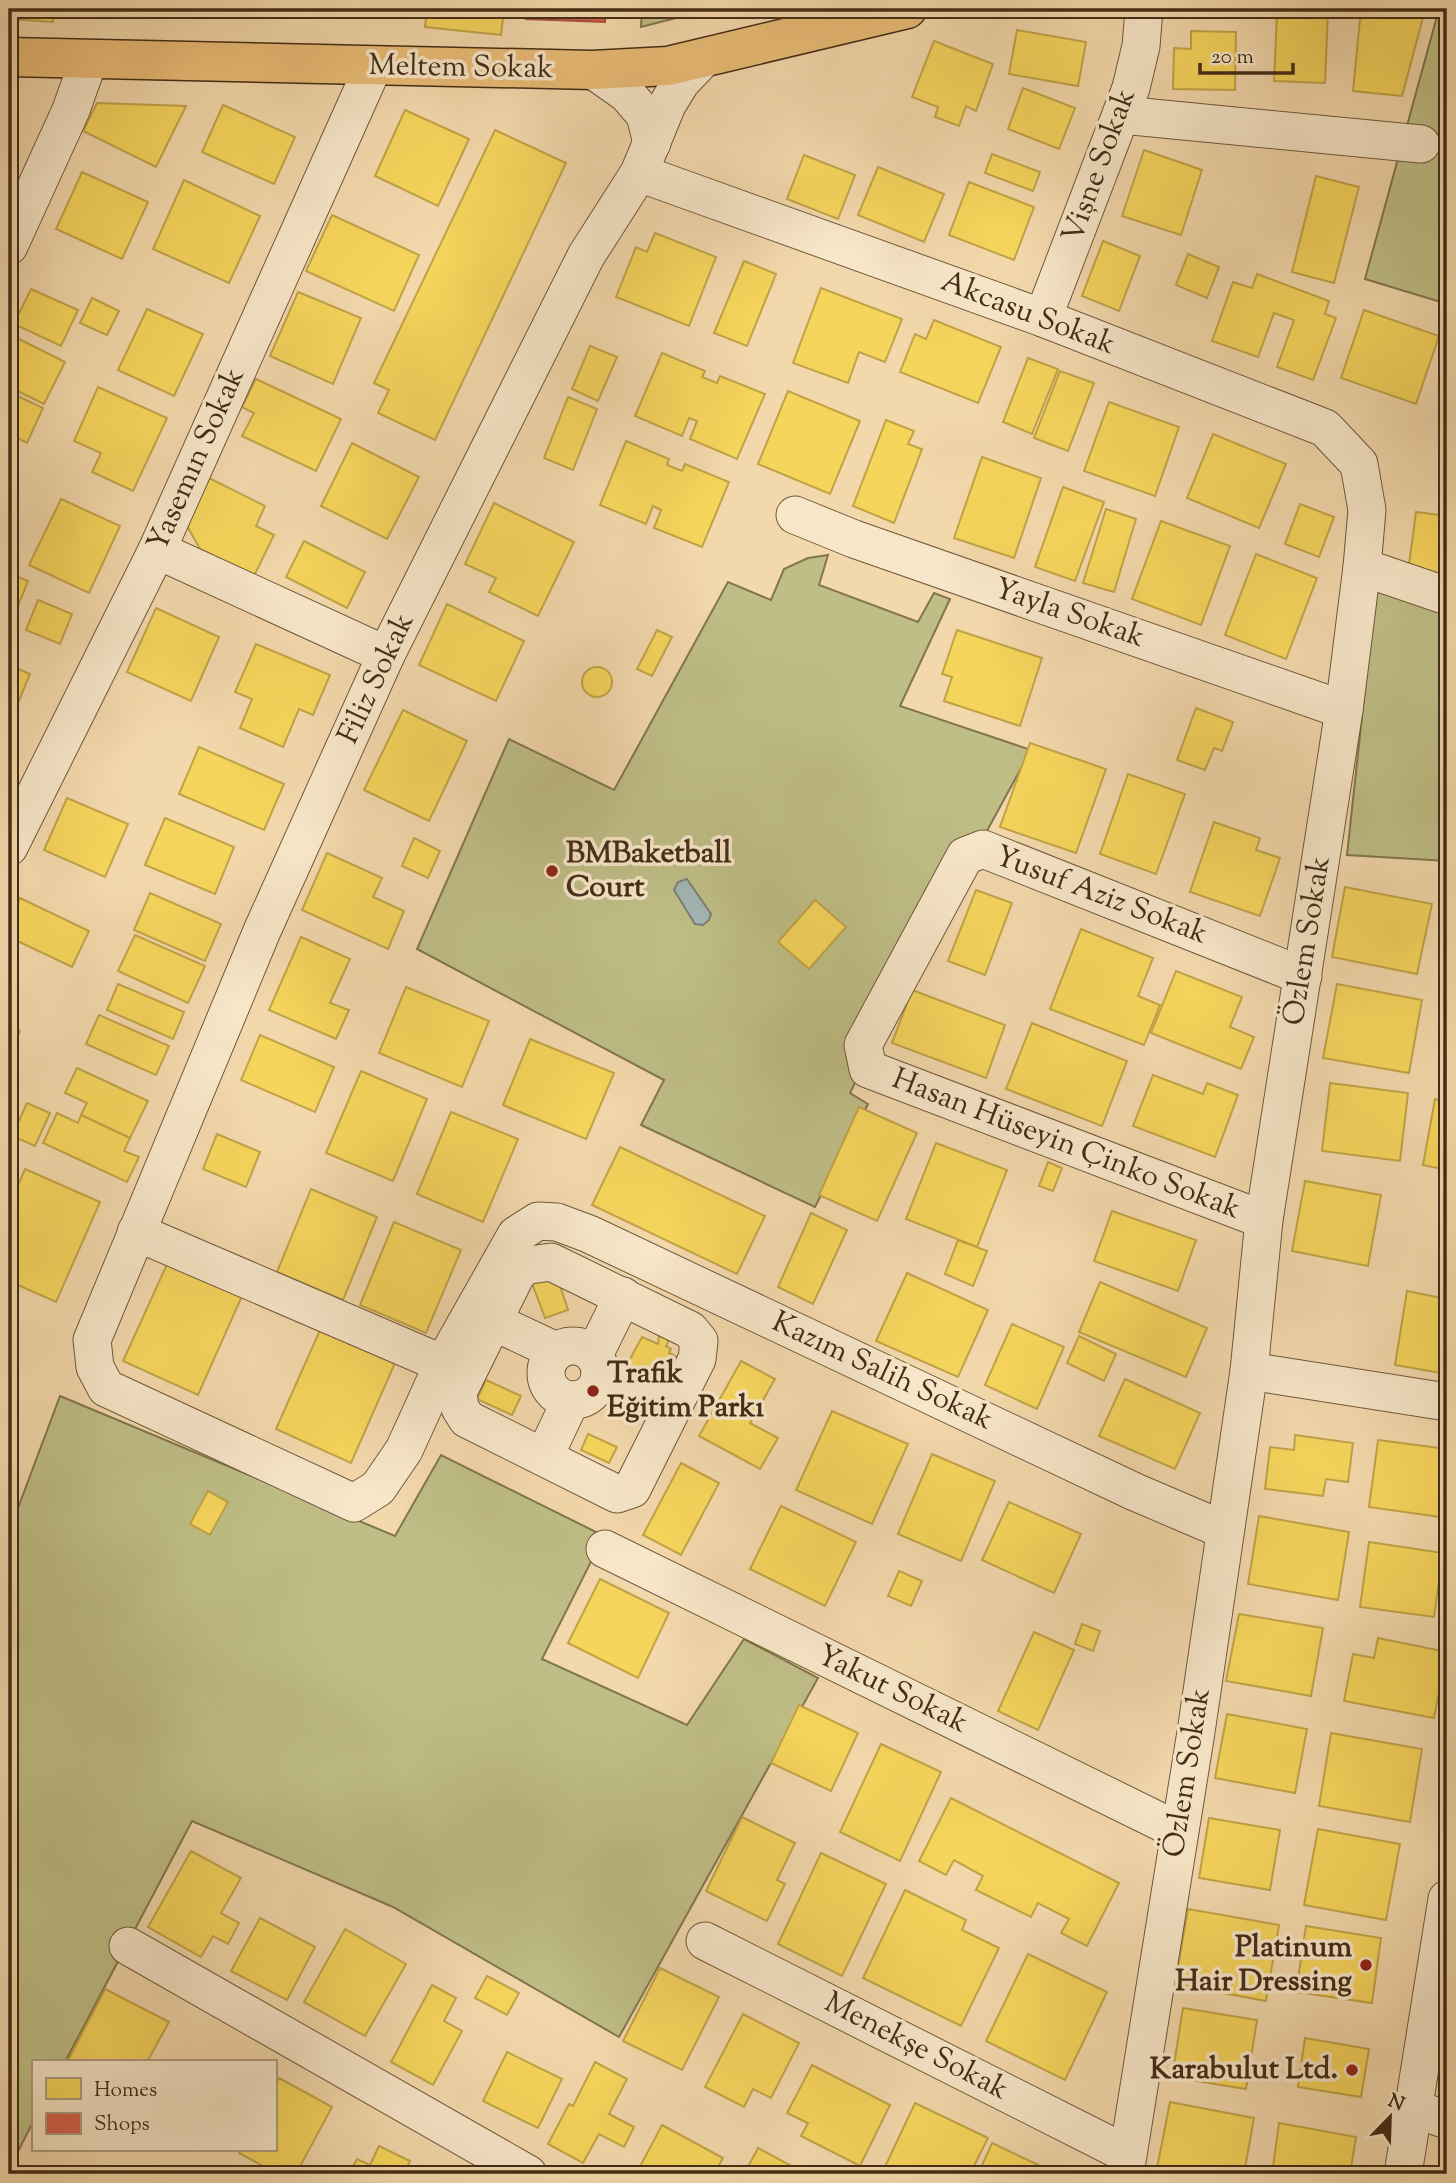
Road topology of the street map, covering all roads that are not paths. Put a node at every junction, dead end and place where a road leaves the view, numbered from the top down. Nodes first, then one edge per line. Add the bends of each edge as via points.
1 (907, 9) edge
2 (1144, 10) edge
3 (9, 57) edge
4 (704, 58) junction
5 (89, 59) junction
6 (373, 67) junction
7 (593, 70) junction
8 (1122, 115) junction
9 (1421, 144) dead end
10 (645, 158) junction
11 (9, 246) edge
12 (1043, 318) junction
13 (1367, 510) joint
14 (795, 515) dead end
15 (157, 551) junction
16 (1362, 566) junction
17 (1447, 596) edge
18 (386, 655) junction
19 (1343, 710) junction
20 (9, 847) edge
21 (1303, 976) junction
22 (868, 1069) joint
23 (1264, 1220) junction
24 (136, 1232) junction
25 (613, 1292) junction
26 (488, 1329) junction
27 (443, 1364) junction
28 (1249, 1371) junction
29 (574, 1372) junction
30 (1447, 1402) edge
31 (667, 1417) junction
32 (535, 1452) junction
33 (1224, 1530) junction
34 (605, 1549) dead end
35 (1179, 1831) junction
36 (1447, 1899) edge
37 (705, 1941) dead end
38 (128, 1946) dead end
39 (1431, 2114) edge
40 (1126, 2164) edge
41 (528, 2174) edge
42 (1403, 2174) edge

1 - 4 main road, Meltem Sokak
2 - 8 street, Vişne Sokak via 1141,46
3 - 5 main road, Meltem Sokak
4 - 7 main road, Meltem Sokak via 668,66
4 - 10 street, Filiz Sokak via 667,105
5 - 6 main road, Meltem Sokak
5 - 11 street via 71,110
6 - 7 main road, Meltem Sokak
6 - 15 street, Yasemın Sokak
7 - 10 street via 627,94 645,115
8 - 9 street
8 - 12 street, Vişne Sokak
10 - 12 street, Akcasu Sokak
10 - 18 street, Filiz Sokak via 586,256
12 - 13 street, Akcasu Sokak via 1325,428 1359,464
13 - 16 street, Özlem Sokak
14 - 19 street, Yayla Sokak
15 - 18 street
15 - 20 street, Yasemın Sokak
16 - 17 street
16 - 19 street, Özlem Sokak
18 - 24 street, Filiz Sokak via 262,931
19 - 21 street, Özlem Sokak
21 - 22 street, Yusuf Aziz Sokak via 983,849 965,856 863,1045
21 - 23 street, Özlem Sokak
22 - 23 street, Hasan Hüseyin Çinko Sokak
23 - 28 street, Özlem Sokak
24 - 27 street
24 - 27 street, Filiz Sokak via 92,1340 95,1367 106,1388 354,1503 379,1488 404,1450
25 - 26 street via 551,1262 523,1266
25 - 29 street
25 - 31 street via 690,1330 698,1341 697,1359
26 - 29 street
26 - 32 street via 458,1392 460,1408 467,1419
27 - 33 street, Kazım Salih Sokak via 516,1235 538,1221 558,1222
28 - 30 street
28 - 33 street, Özlem Sokak
29 - 31 street
29 - 32 street
31 - 32 street via 632,1489 617,1494
33 - 35 street, Özlem Sokak
34 - 35 street, Yakut Sokak
35 - 40 street, Özlem Sokak
36 - 39 street
37 - 40 street, Menekşe Sokak
38 - 41 street
39 - 42 street

